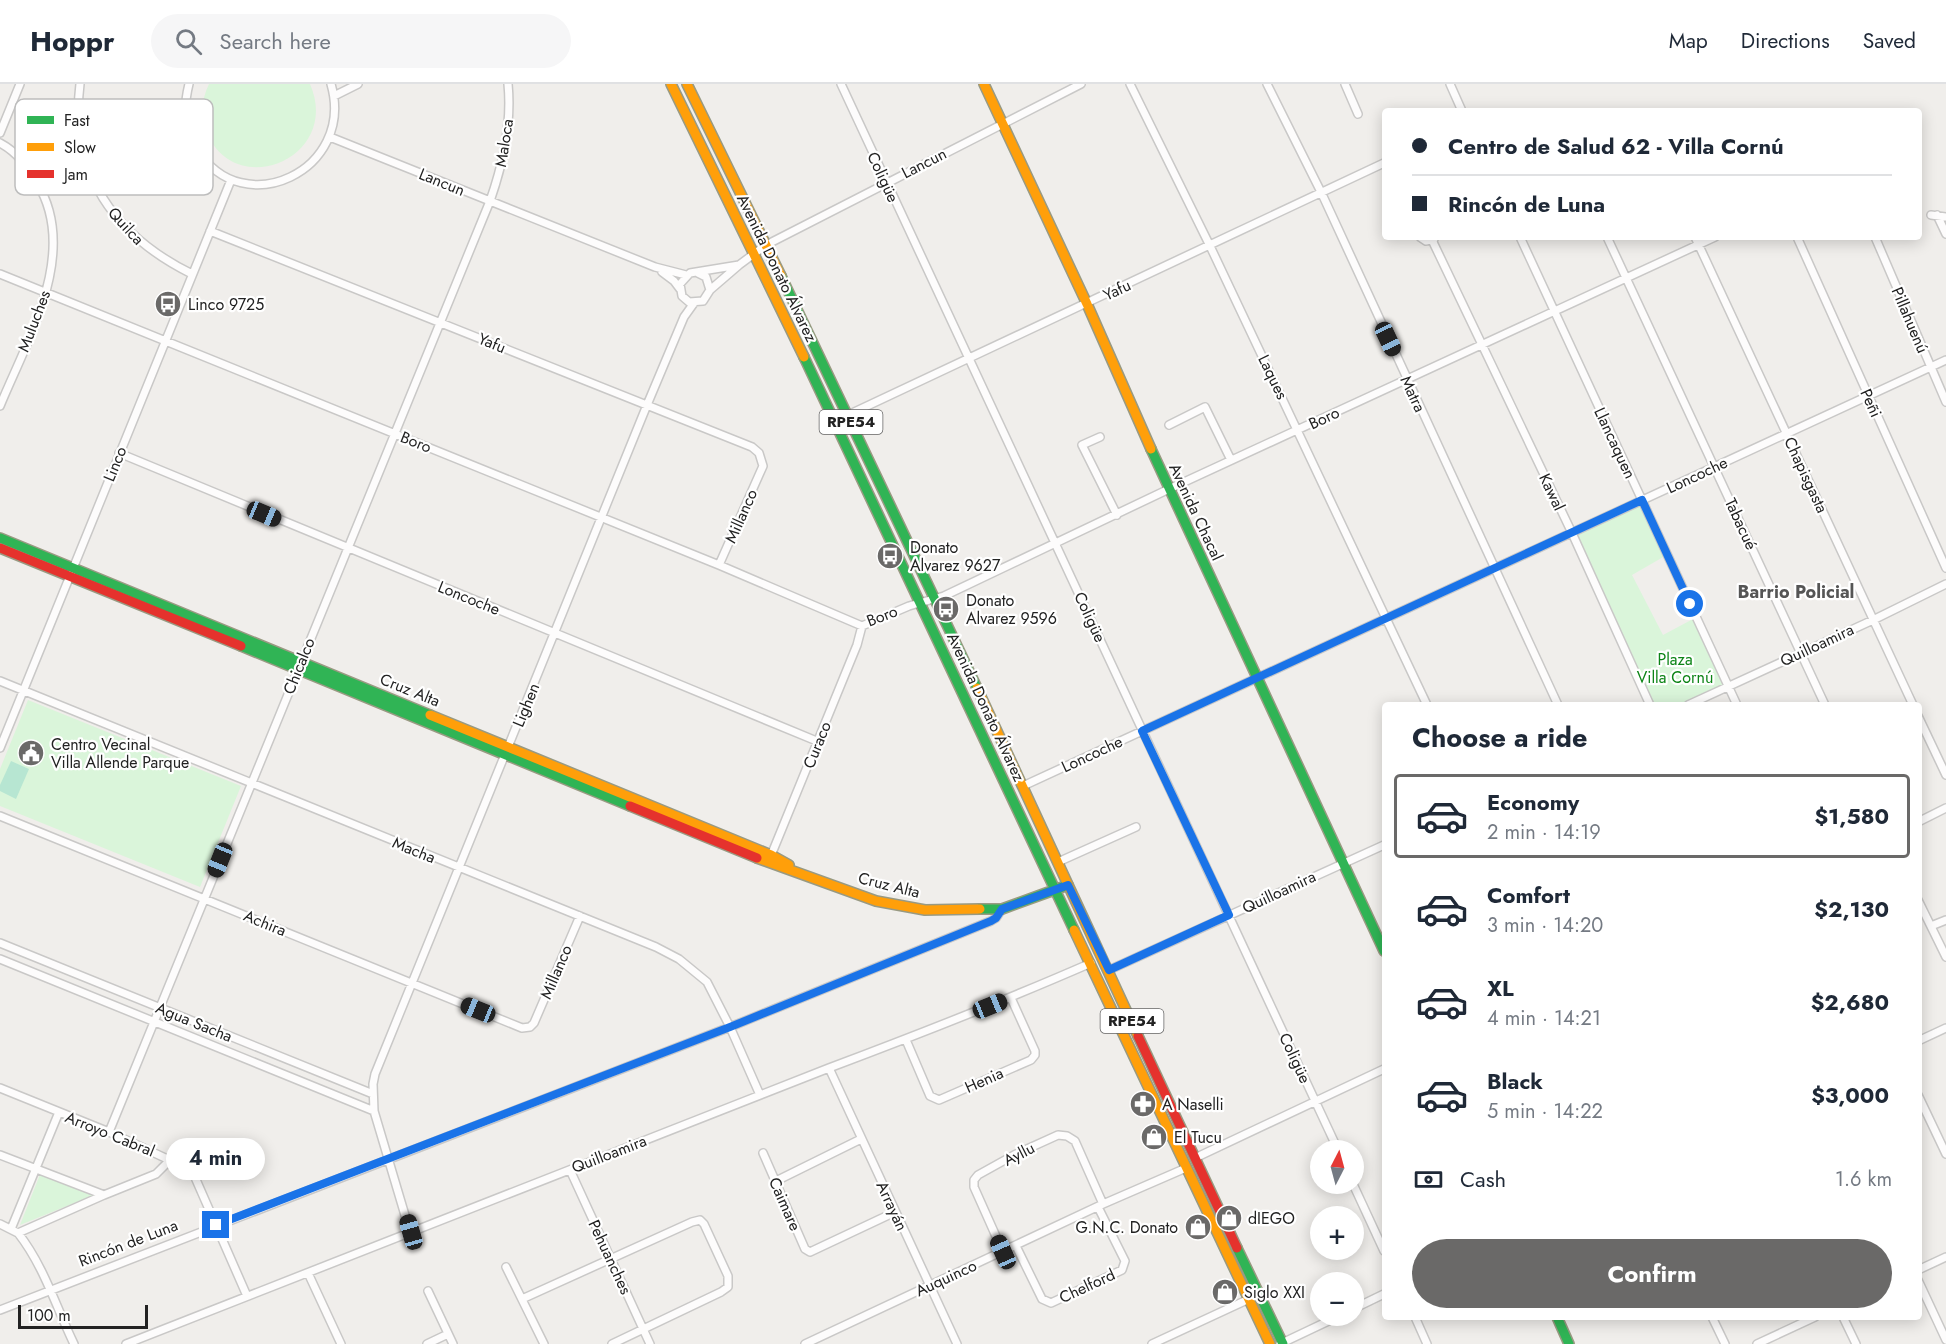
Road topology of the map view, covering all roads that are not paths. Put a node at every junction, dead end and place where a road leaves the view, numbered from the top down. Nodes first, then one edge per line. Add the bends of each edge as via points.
1 (20, 84) edge
2 (80, 84) edge
3 (189, 84) edge
4 (331, 84) edge
5 (358, 84) edge
6 (508, 84) edge
7 (670, 84) edge
8 (687, 84) edge
9 (841, 84) edge
10 (984, 84) edge
11 (1081, 84) edge
12 (1130, 84) edge
13 (1267, 84) edge
14 (1344, 84) edge
15 (1450, 84) edge
16 (334, 96) junction
17 (79, 99) edge
18 (185, 99) edge
19 (1461, 108) edge
20 (1358, 114) dead end
21 (1003, 123) junction
22 (0, 134) edge
23 (330, 137) junction
24 (0, 143) edge
25 (15, 154) edge
26 (1382, 164) edge
27 (213, 167) edge
28 (231, 180) junction
29 (886, 183) junction
30 (1322, 194) junction
31 (44, 195) edge
32 (101, 195) edge
33 (490, 201) junction
34 (1946, 217) edge
35 (210, 231) junction
36 (1946, 234) edge
37 (1435, 240) edge
38 (1521, 240) edge
39 (1608, 240) edge
40 (1798, 240) edge
41 (1876, 240) edge
42 (1696, 241) edge
43 (766, 245) junction
44 (1210, 246) junction
45 (754, 252) junction
46 (739, 265) junction
47 (654, 267) junction
48 (698, 273) junction
49 (0, 274) edge
50 (192, 274) junction
51 (686, 275) junction
52 (1626, 278) junction
53 (710, 290) junction
54 (47, 292) junction
55 (681, 292) junction
56 (694, 303) junction
57 (1087, 304) junction
58 (1554, 311) junction
59 (684, 317) junction
60 (439, 322) junction
61 (165, 341) junction
62 (1483, 344) junction
63 (968, 358) junction
64 (1946, 360) edge
65 (1930, 367) junction
66 (1407, 380) junction
67 (1868, 396) junction
68 (1946, 402) edge
69 (647, 405) junction
70 (0, 406) edge
71 (848, 415) junction
72 (1169, 425) dead end
73 (1298, 430) junction
74 (394, 434) junction
75 (1786, 434) junction
76 (1100, 437) dead end
77 (119, 453) junction
78 (1231, 460) junction
79 (763, 466) joint
80 (1714, 467) junction
81 (1169, 489) junction
82 (1642, 500) junction
83 (1117, 514) junction
84 (600, 518) junction
85 (1572, 533) junction
86 (0, 538) edge
87 (1056, 545) junction
88 (0, 548) edge
89 (347, 549) junction
90 (719, 565) junction
91 (1494, 568) junction
92 (1946, 568) edge
93 (71, 572) junction
94 (1946, 584) edge
95 (935, 599) junction
96 (921, 602) junction
97 (1386, 618) junction
98 (1873, 620) junction
99 (862, 626) junction
100 (555, 633) junction
101 (1800, 653) junction
102 (299, 666) junction
103 (1257, 678) junction
104 (0, 681) edge
105 (1728, 686) junction
106 (23, 691) junction
107 (1425, 702) edge
108 (1557, 702) edge
109 (1649, 702) edge
110 (1694, 702) edge
111 (1736, 702) edge
112 (1824, 702) edge
113 (1912, 702) edge
114 (1922, 724) edge
115 (1142, 731) junction
116 (819, 741) junction
117 (0, 748) edge
118 (508, 751) junction
119 (1946, 775) edge
120 (251, 783) junction
121 (1023, 786) junction
122 (1946, 808) edge
123 (0, 816) edge
124 (1922, 820) edge
125 (1136, 827) dead end
126 (1382, 846) edge
127 (770, 859) junction
128 (1058, 862) junction
129 (1343, 863) junction
130 (459, 869) junction
131 (1068, 885) junction
132 (1056, 890) junction
133 (204, 899) junction
134 (1922, 908) edge
135 (1002, 909) junction
136 (1229, 915) junction
137 (580, 916) junction
138 (1946, 920) edge
139 (1931, 926) junction
140 (0, 943) edge
141 (1382, 947) edge
142 (1946, 957) edge
143 (0, 959) edge
144 (1091, 963) junction
145 (1109, 970) junction
146 (412, 983) junction
147 (1011, 998) junction
148 (160, 1008) junction
149 (154, 1022) junction
150 (530, 1027) joint
151 (730, 1027) junction
152 (1946, 1028) edge
153 (1922, 1039) edge
154 (906, 1040) junction
155 (829, 1068) junction
156 (1382, 1070) edge
157 (0, 1088) edge
158 (373, 1094) junction
159 (760, 1095) junction
160 (1315, 1102) junction
161 (1922, 1103) edge
162 (374, 1111) junction
163 (59, 1113) junction
164 (109, 1132) junction
165 (861, 1140) junction
166 (1333, 1140) edge
167 (763, 1153) dead end
168 (1946, 1154) edge
169 (0, 1155) edge
170 (1194, 1158) junction
171 (171, 1159) junction
172 (389, 1159) junction
173 (1186, 1168) junction
174 (36, 1169) junction
175 (570, 1170) junction
176 (774, 1182) junction
177 (1358, 1194) edge
178 (104, 1195) junction
179 (1100, 1205) junction
180 (895, 1212) junction
181 (0, 1224) edge
182 (216, 1225) junction
183 (11, 1229) junction
184 (411, 1232) junction
185 (18, 1233) junction
186 (1016, 1246) junction
187 (1382, 1247) edge
188 (1003, 1252) junction
189 (1946, 1257) edge
190 (610, 1258) junction
191 (506, 1267) dead end
192 (1922, 1268) edge
193 (308, 1273) junction
194 (930, 1286) junction
195 (50, 1289) junction
196 (1922, 1289) edge
197 (428, 1291) dead end
198 (1382, 1295) edge
199 (247, 1296) junction
200 (522, 1299) junction
201 (1249, 1299) junction
202 (1364, 1304) edge
203 (0, 1310) edge
204 (1416, 1320) edge
205 (1558, 1320) edge
206 (1713, 1320) edge
207 (1808, 1320) edge
208 (1844, 1320) edge
209 (1319, 1326) edge
210 (644, 1329) junction
211 (448, 1334) junction
212 (1946, 1340) edge
213 (74, 1344) edge
214 (126, 1344) edge
215 (341, 1344) edge
216 (427, 1344) edge
217 (453, 1344) edge
218 (544, 1344) edge
219 (612, 1344) edge
220 (650, 1344) edge
221 (805, 1344) edge
222 (957, 1344) edge
223 (1152, 1344) edge
224 (1270, 1344) edge
225 (1282, 1344) edge
226 (1427, 1344) edge
227 (1569, 1344) edge
228 (1725, 1344) edge
229 (1756, 1344) edge
230 (1856, 1344) edge

1 - 22 street
2 - 17 street, Quilca
3 - 18 street
4 - 16 street
5 - 16 street
6 - 33 street, Maloca via 506,141
7 - 45 main road, Avenida Donato Álvarez / RPE54
8 - 43 main road, Avenida Donato Álvarez / RPE54
9 - 29 street, Coligüe
10 - 21 main road, Avenida Chacal
11 - 21 street, Lancun
12 - 44 street, Laques
13 - 30 street, Matra
14 - 20 street
15 - 19 street
16 - 23 street via 336,110
21 - 29 street, Lancun
21 - 57 main road, Avenida Chacal
23 - 28 street via 321,154 291,178 253,184
23 - 33 street, Lancun
24 - 25 street, Muluches
26 - 30 street, Yafu
27 - 28 street
28 - 35 street, Linco
29 - 43 street, Lancun
29 - 63 street, Coligüe
30 - 44 street, Yafu
30 - 66 street, Matra
31 - 54 street, Muluches via 54,233
32 - 50 street, Quilca via 124,227 148,249
33 - 47 street, Lancun
33 - 60 street, Chicalco
34 - 36 street via 1934,215
35 - 50 street, Linco
35 - 60 street, Yafu
37 - 62 street, Kawal
38 - 58 street, Llancaquen
39 - 52 street, Tabacué
40 - 67 street, Peñi
41 - 65 street, Pillahuenú
42 - 52 street, Boro
42 - 75 street, Chapisgasta
43 - 45 street, Lancun
43 - 71 main road, Avenida Donato Álvarez / RPE54
44 - 57 street, Yafu
44 - 73 street, Laques
45 - 46 street, Lancun
45 - 96 main road, Avenida Donato Álvarez / RPE54
46 - 48 street, Lancun
46 - 53 street, Lancun
47 - 51 street, Lancun
47 - 55 street, Lancun via 669,276
48 - 51 street, Lancun
48 - 53 street via 709,281
49 - 54 street, Boro
50 - 61 street, Linco
51 - 55 street via 680,284
52 - 58 street, Boro
52 - 80 street, Tabacué
53 - 56 street, Lancun via 706,298
54 - 61 street, Boro
54 - 70 street, Muluches
55 - 56 street, Lancun
55 - 59 street, Lighen
56 - 59 street, Lighen
57 - 63 street, Yafu
57 - 81 main road, Avenida Chacal
58 - 62 street, Boro
58 - 82 street, Llancaquen
59 - 69 street, Lighen
60 - 69 street, Yafu
60 - 74 street, Chicalco
61 - 74 street, Boro
61 - 77 street, Linco
62 - 66 street, Boro
62 - 85 street, Kawal
63 - 71 street, Yafu
63 - 87 street, Coligüe
64 - 65 street, Loncoche
65 - 67 street, Loncoche
65 - 68 street, Pillahuenú
66 - 73 street, Boro
66 - 91 street, Matra
67 - 75 street, Loncoche
67 - 92 street, Peñi
69 - 79 street, Yafu via 752,447 759,453
69 - 84 street, Lighen
71 - 95 main road, Avenida Donato Álvarez / RPE54
72 - 78 street via 1205,407
73 - 78 street, Boro
73 - 97 street, Laques
74 - 84 street, Boro
74 - 89 street, Chicalco
75 - 80 street, Loncoche
75 - 98 street, Chapisgasta
76 - 83 street via 1082,445
77 - 89 street, Loncoche
77 - 93 street, Linco
78 - 81 street, Boro
79 - 90 street, Millanco
80 - 82 street, Loncoche
80 - 101 street, Tabacué
81 - 83 street, Boro
81 - 103 main road, Avenida Chacal
82 - 85 street, Loncoche
82 - 105 street, Llancaquen
83 - 87 street, Boro
84 - 90 street, Boro
84 - 100 street, Lighen
85 - 91 street, Loncoche
85 - 109 street, Kawal
86 - 93 main road, Cruz Alta
87 - 95 street, Boro
87 - 115 street, Coligüe
88 - 93 main road, Cruz Alta
89 - 100 street, Loncoche
89 - 102 street, Chicalco
90 - 99 street, Boro
91 - 97 street, Loncoche
91 - 108 street, Matra
93 - 102 main road, Cruz Alta
93 - 106 street, Linco
94 - 98 street, Quilloamira
95 - 96 street, Boro
95 - 121 main road, Avenida Donato Álvarez / RPE54
96 - 99 street, Boro
96 - 132 main road, Avenida Donato Álvarez / RPE54
97 - 103 street, Loncoche
97 - 107 street, Laques
98 - 101 street, Quilloamira
98 - 113 street, Chapisgasta
99 - 116 street, Curaco
100 - 116 street, Loncoche
100 - 118 street, Lighen
101 - 105 street, Quilloamira
101 - 112 street, Tabacué
102 - 118 main road, Cruz Alta
102 - 120 street, Chicalco
103 - 115 street, Loncoche
103 - 129 main road, Avenida Chacal
104 - 106 street, Macha
105 - 110 street, Quilloamira
105 - 111 street, Llancaquen
106 - 117 street, Linco
106 - 120 street, Macha
114 - 119 street
115 - 121 street, Loncoche
115 - 136 street, Coligüe
116 - 127 street, Curaco
118 - 127 main road, Cruz Alta
118 - 130 street, Lighen
120 - 130 street, Macha
120 - 133 street, Chicalco
121 - 128 main road, Avenida Donato Álvarez / RPE54
122 - 124 street
123 - 133 street, Achira
125 - 128 street
126 - 129 street, Quilloamira
127 - 135 main road, Cruz Alta via 876,901 966,911
128 - 131 main road, Avenida Donato Álvarez / RPE54
129 - 136 street, Quilloamira
129 - 141 main road, Avenida Chacal
130 - 137 street, Macha
130 - 146 street, Lighen
131 - 132 main road, Rincón de Luna
131 - 145 main road, Avenida Donato Álvarez / RPE54
132 - 135 main road, Rincón de Luna
132 - 144 main road, Avenida Donato Álvarez / RPE54
133 - 146 street, Achira
133 - 148 street, Chicalco
134 - 139 street
135 - 151 street, Rincón de Luna via 991,921
136 - 145 street, Quilloamira
136 - 160 street, Coligüe
137 - 150 street, Millanco
137 - 151 street, Macha via 656,947 695,971 712,989
138 - 139 street
139 - 142 street
140 - 148 street, Agua Sacha
143 - 149 street, Agua Sacha
144 - 147 street, Quilloamira
144 - 173 main road, Avenida Donato Álvarez / RPE54
145 - 170 main road, Avenida Donato Álvarez / RPE54
146 - 150 street, Achira via 522,1028
146 - 158 street, Lighen via 375,1074
147 - 154 street, Quilloamira
147 - 154 street, Henia via 1035,1055 939,1100 930,1096
148 - 149 street, Chicalco
148 - 158 street, Agua Sacha
149 - 162 street, Agua Sacha
149 - 164 street, Chicalco
151 - 159 street, Macha
151 - 172 street, Rincón de Luna
152 - 153 street
154 - 155 street, Quilloamira
155 - 159 street, Quilloamira
155 - 165 street, Arrayán
156 - 160 street
157 - 163 street, Arroyo Cabral
158 - 162 street
159 - 175 street, Quilloamira
160 - 166 street, Coligüe
160 - 170 street
161 - 168 street
162 - 172 street
163 - 164 street, Arroyo Cabral
163 - 174 street
164 - 171 street, Arroyo Cabral
165 - 176 street
165 - 180 street, Arrayán
167 - 176 street, Caimare
169 - 174 street
170 - 225 main road, Avenida Donato Álvarez / RPE54
171 - 178 street via 156,1174
171 - 182 street, Arroyo Cabral via 194,1175
172 - 182 street, Rincón de Luna
172 - 184 street
173 - 179 street, Auquinco
173 - 201 main road, Avenida Donato Álvarez / RPE54
174 - 178 street
174 - 183 street
175 - 184 street, Quilloamira
175 - 190 street, Pehuanches
176 - 180 street, Caimare via 805,1249 810,1252
177 - 187 street
178 - 185 street
179 - 186 street, Auquinco
179 - 186 street, Chelford via 1125,1261 1122,1270 1046,1302
179 - 188 street, Ayllu via 1074,1140 1058,1135 1014,1155 978,1174 974,1187
180 - 194 street, Arrayán
181 - 183 street
182 - 195 street, Rincón de Luna
182 - 199 street, Arroyo Cabral
183 - 185 street
184 - 193 street, Quilloamira
185 - 195 street
186 - 188 street, Auquinco
188 - 194 street, Auquinco
189 - 192 street
190 - 200 street
190 - 210 street, Pehuanches
190 - 210 street via 692,1222 700,1220 704,1224 728,1275 728,1287
191 - 200 street
193 - 199 street, Quilloamira
193 - 215 street
194 - 221 street, Auquinco
194 - 222 street, Arrayán
195 - 203 street, Rincón de Luna
195 - 213 street
196 - 212 street
197 - 211 street
198 - 202 street
199 - 214 street, Quilloamira
200 - 218 street
201 - 223 street
201 - 224 main road, Avenida Donato Álvarez / RPE54
204 - 226 street
205 - 227 main road
206 - 228 street
207 - 229 street
208 - 230 street
209 - 225 street
210 - 219 street
210 - 220 street, Pehuanches
211 - 216 street
211 - 217 street

